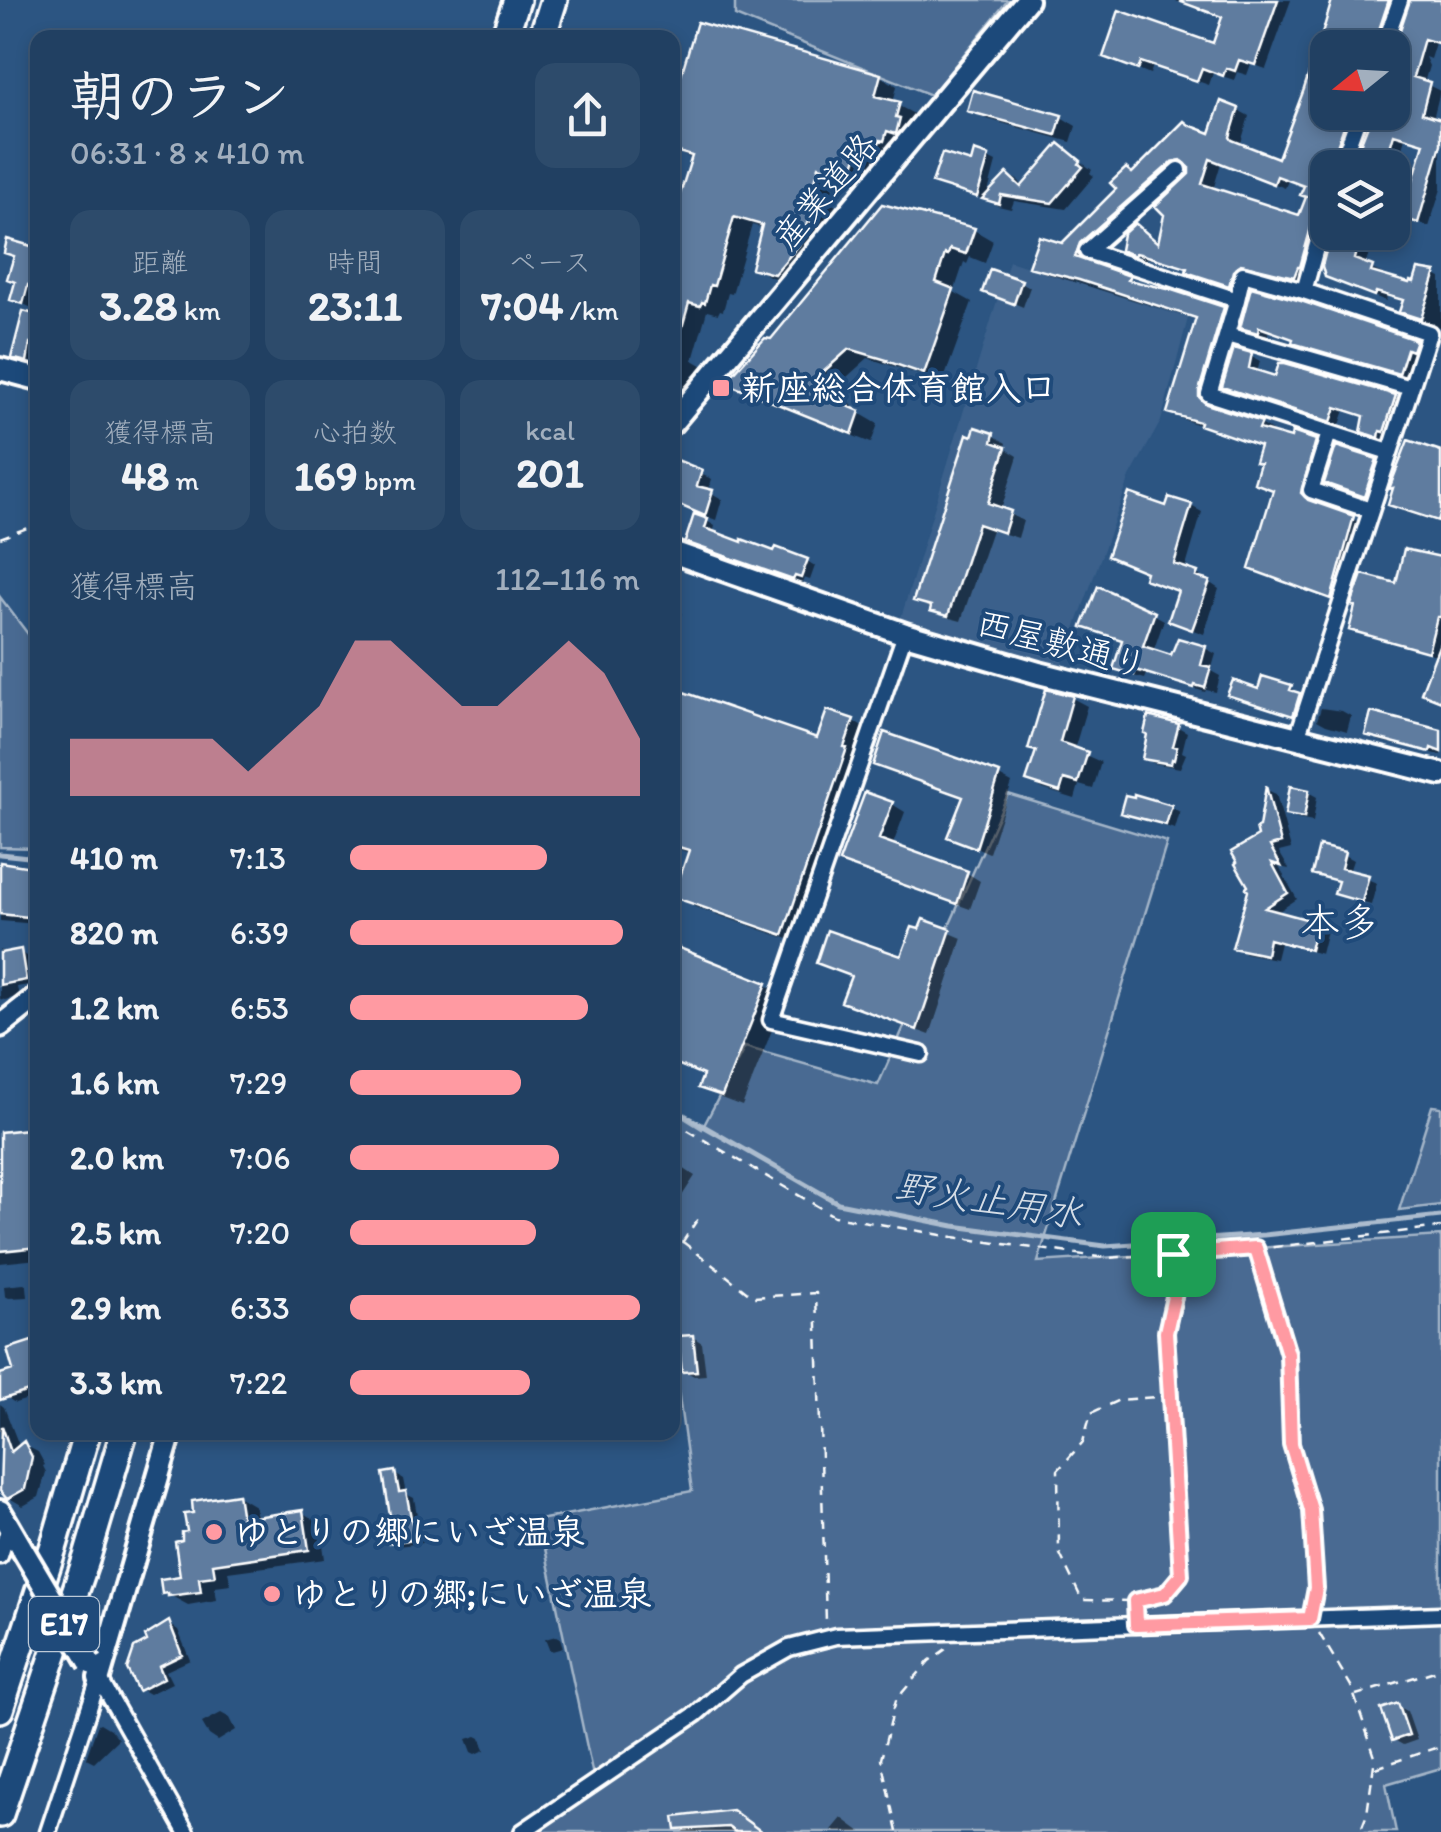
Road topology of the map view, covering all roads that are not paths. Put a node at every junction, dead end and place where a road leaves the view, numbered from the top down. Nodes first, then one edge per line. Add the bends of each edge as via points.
1 (517, 0) edge
2 (554, 0) edge
3 (1026, 0) edge
4 (1400, 0) edge
5 (507, 30) edge
6 (545, 30) edge
7 (1389, 30) edge
8 (1179, 170) dead end
9 (1315, 250) edge
10 (1304, 290) junction
11 (1237, 300) junction
12 (1226, 335) junction
13 (0, 369) edge
14 (30, 377) edge
15 (1411, 388) junction
16 (680, 413) edge
17 (1330, 433) junction
18 (1389, 452) junction
19 (1370, 510) junction
20 (680, 555) edge
21 (905, 634) junction
22 (1297, 738) junction
23 (1441, 774) edge
24 (30, 1002) edge
25 (0, 1026) edge
26 (921, 1054) dead end
27 (85, 1440) edge
28 (122, 1440) edge
29 (168, 1440) edge
30 (4, 1519) edge
31 (0, 1556) edge
32 (1441, 1614) edge
33 (94, 1671) junction
34 (0, 1709) edge
35 (0, 1814) edge
36 (48, 1832) edge
37 (186, 1832) edge
38 (522, 1832) edge

1 - 5 highway
2 - 6 highway
3 - 16 street, 産業道路
4 - 7 street
8 - 11 street via 1088,251
9 - 10 street
10 - 11 street via 1244,274
10 - 15 street via 1429,333
11 - 12 street
12 - 15 street
12 - 17 street via 1209,394
13 - 14 street
15 - 18 street
17 - 18 street
17 - 19 street via 1311,490
18 - 19 street
19 - 22 street
20 - 21 street, 西屋敷通り
21 - 22 street, 西屋敷通り
21 - 26 street via 771,1020
22 - 23 street, 西屋敷通り
24 - 25 street
27 - 34 highway, E17
28 - 35 highway, E17
29 - 33 street
30 - 31 street
30 - 33 street, bridge
32 - 38 street via 972,1630 827,1639 789,1648 741,1675 696,1714
33 - 36 street
33 - 37 street

